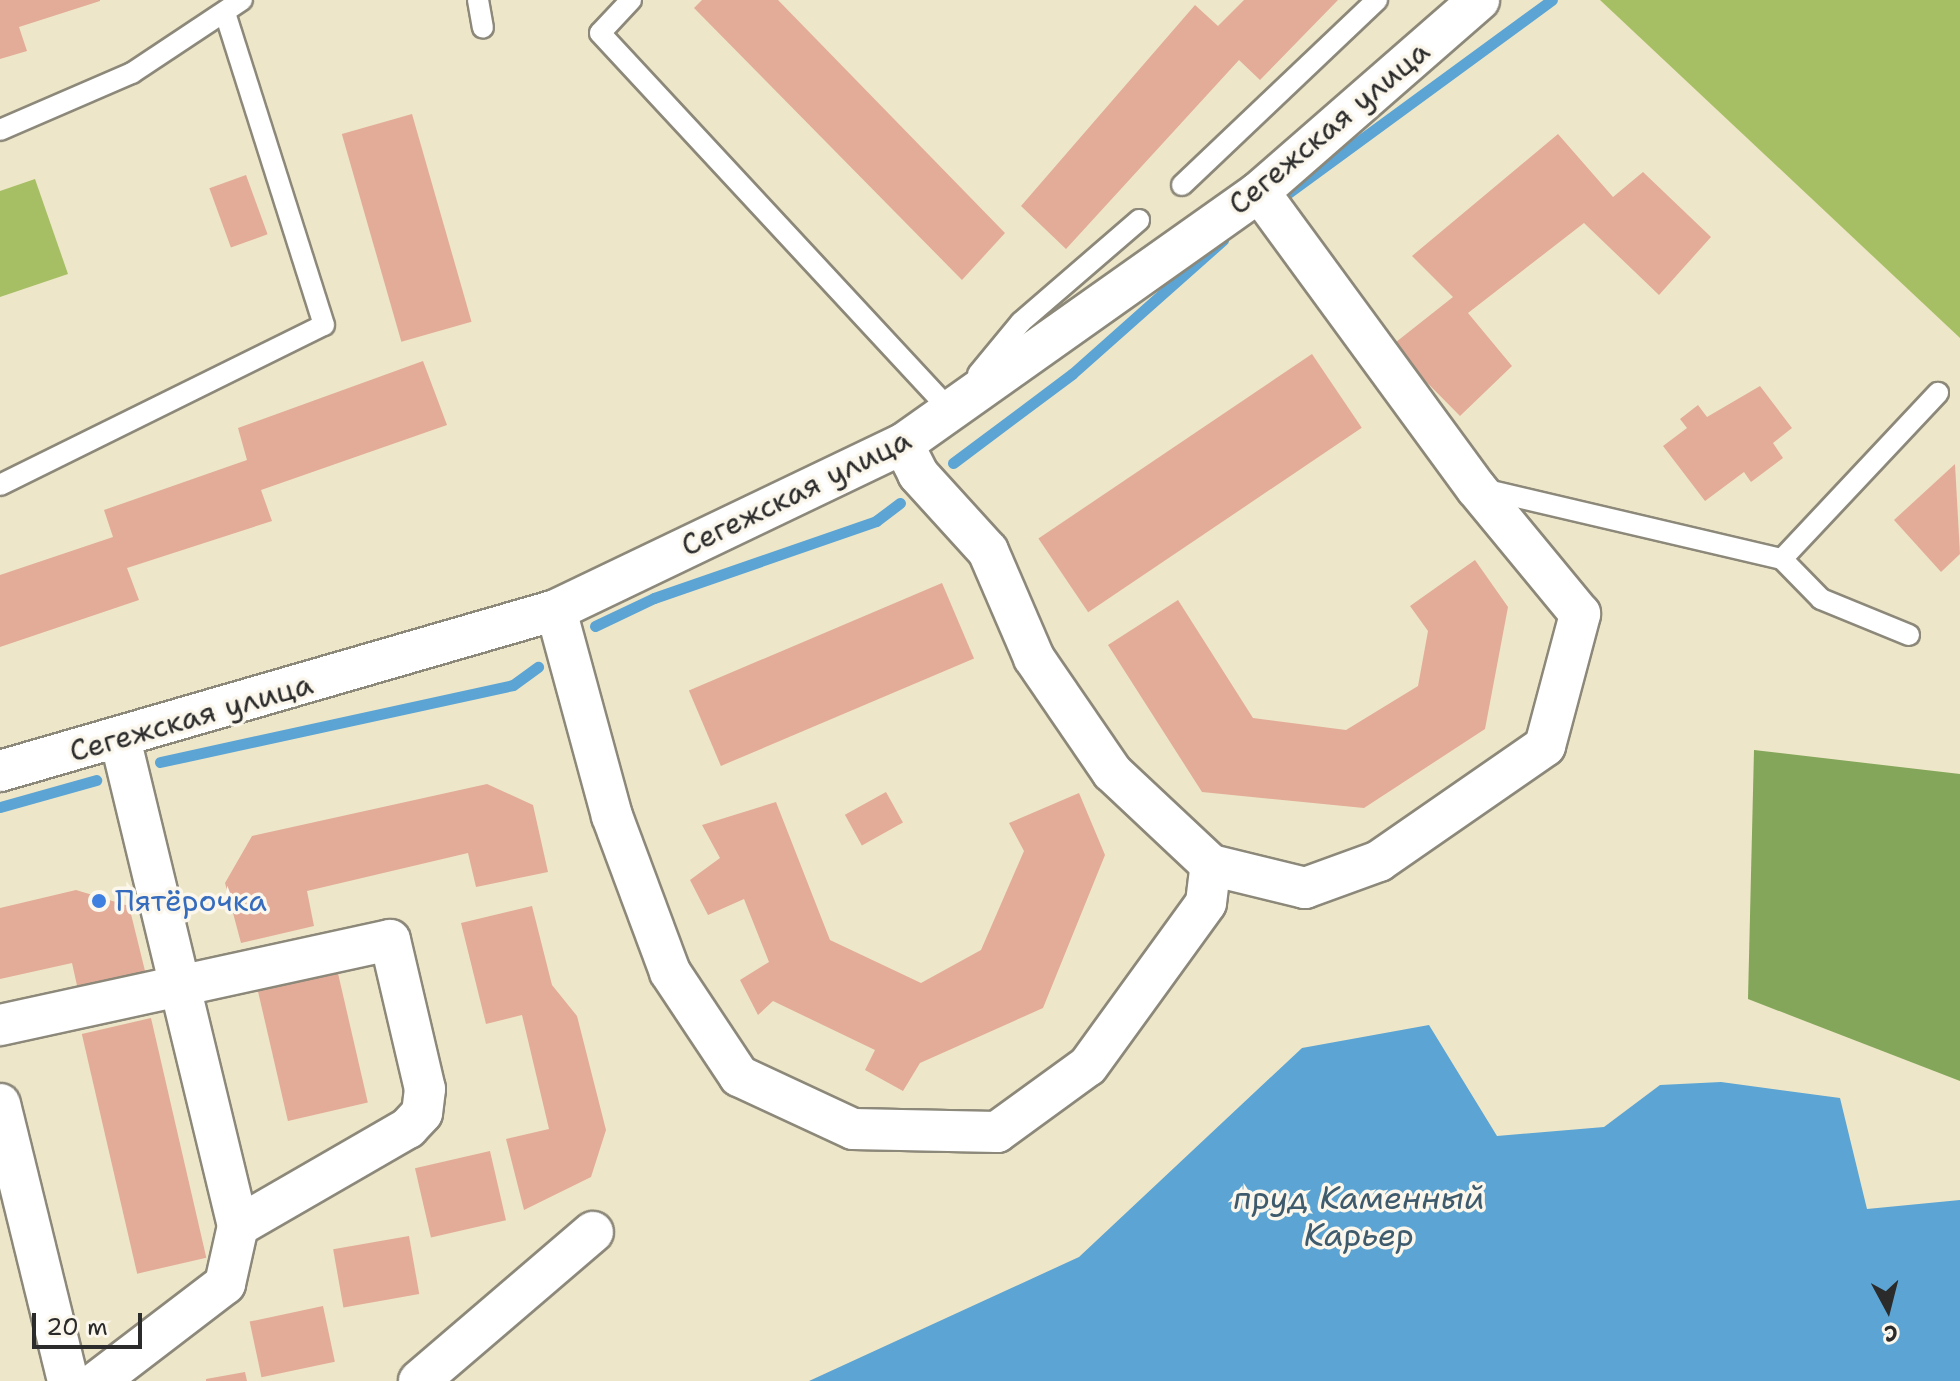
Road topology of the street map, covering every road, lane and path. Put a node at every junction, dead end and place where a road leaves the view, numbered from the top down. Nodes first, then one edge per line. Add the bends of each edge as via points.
1 (242, 0) edge
2 (478, 0) edge
3 (631, 0) edge
4 (1377, 0) edge
5 (1479, 0) edge
6 (225, 13) junction
7 (483, 28) dead end
8 (0, 130) edge
9 (1182, 185) dead end
10 (1259, 192) junction
11 (1139, 220) dead end
12 (1938, 393) dead end
13 (950, 410) junction
14 (903, 444) junction
15 (0, 485) edge
16 (1476, 488) junction
17 (1782, 559) junction
18 (556, 610) junction
19 (1909, 635) dead end
20 (121, 741) junction
21 (0, 771) edge
22 (1211, 865) junction
23 (178, 985) junction
24 (0, 1025) edge
25 (0, 1104) edge
26 (238, 1226) junction
27 (593, 1232) dead end
28 (68, 1381) edge
29 (98, 1381) edge
30 (419, 1381) edge

1 - 6 lane
2 - 7 lane
3 - 13 lane via 600,33
4 - 9 lane
5 - 10 street, Сегежская улица
6 - 8 lane via 132,73
6 - 15 lane via 324,325
10 - 13 street, Сегежская улица
10 - 16 street
11 - 13 lane via 1021,322
12 - 17 lane
13 - 14 street, Сегежская улица
14 - 18 street, Сегежская улица
14 - 22 street via 918,474 988,551 1034,658 1112,772
16 - 17 lane
16 - 22 street via 1580,614 1545,746 1379,861 1305,888
17 - 19 lane via 1821,599
18 - 20 street, Сегежская улица
18 - 22 street via 612,816 670,972 739,1076 853,1129 997,1132 1088,1066 1206,903
20 - 21 street, Сегежская улица
20 - 23 street
23 - 24 street
23 - 26 street
23 - 26 street via 390,940 425,1089 422,1113 408,1128
25 - 28 street
26 - 29 street via 225,1284
27 - 30 street

